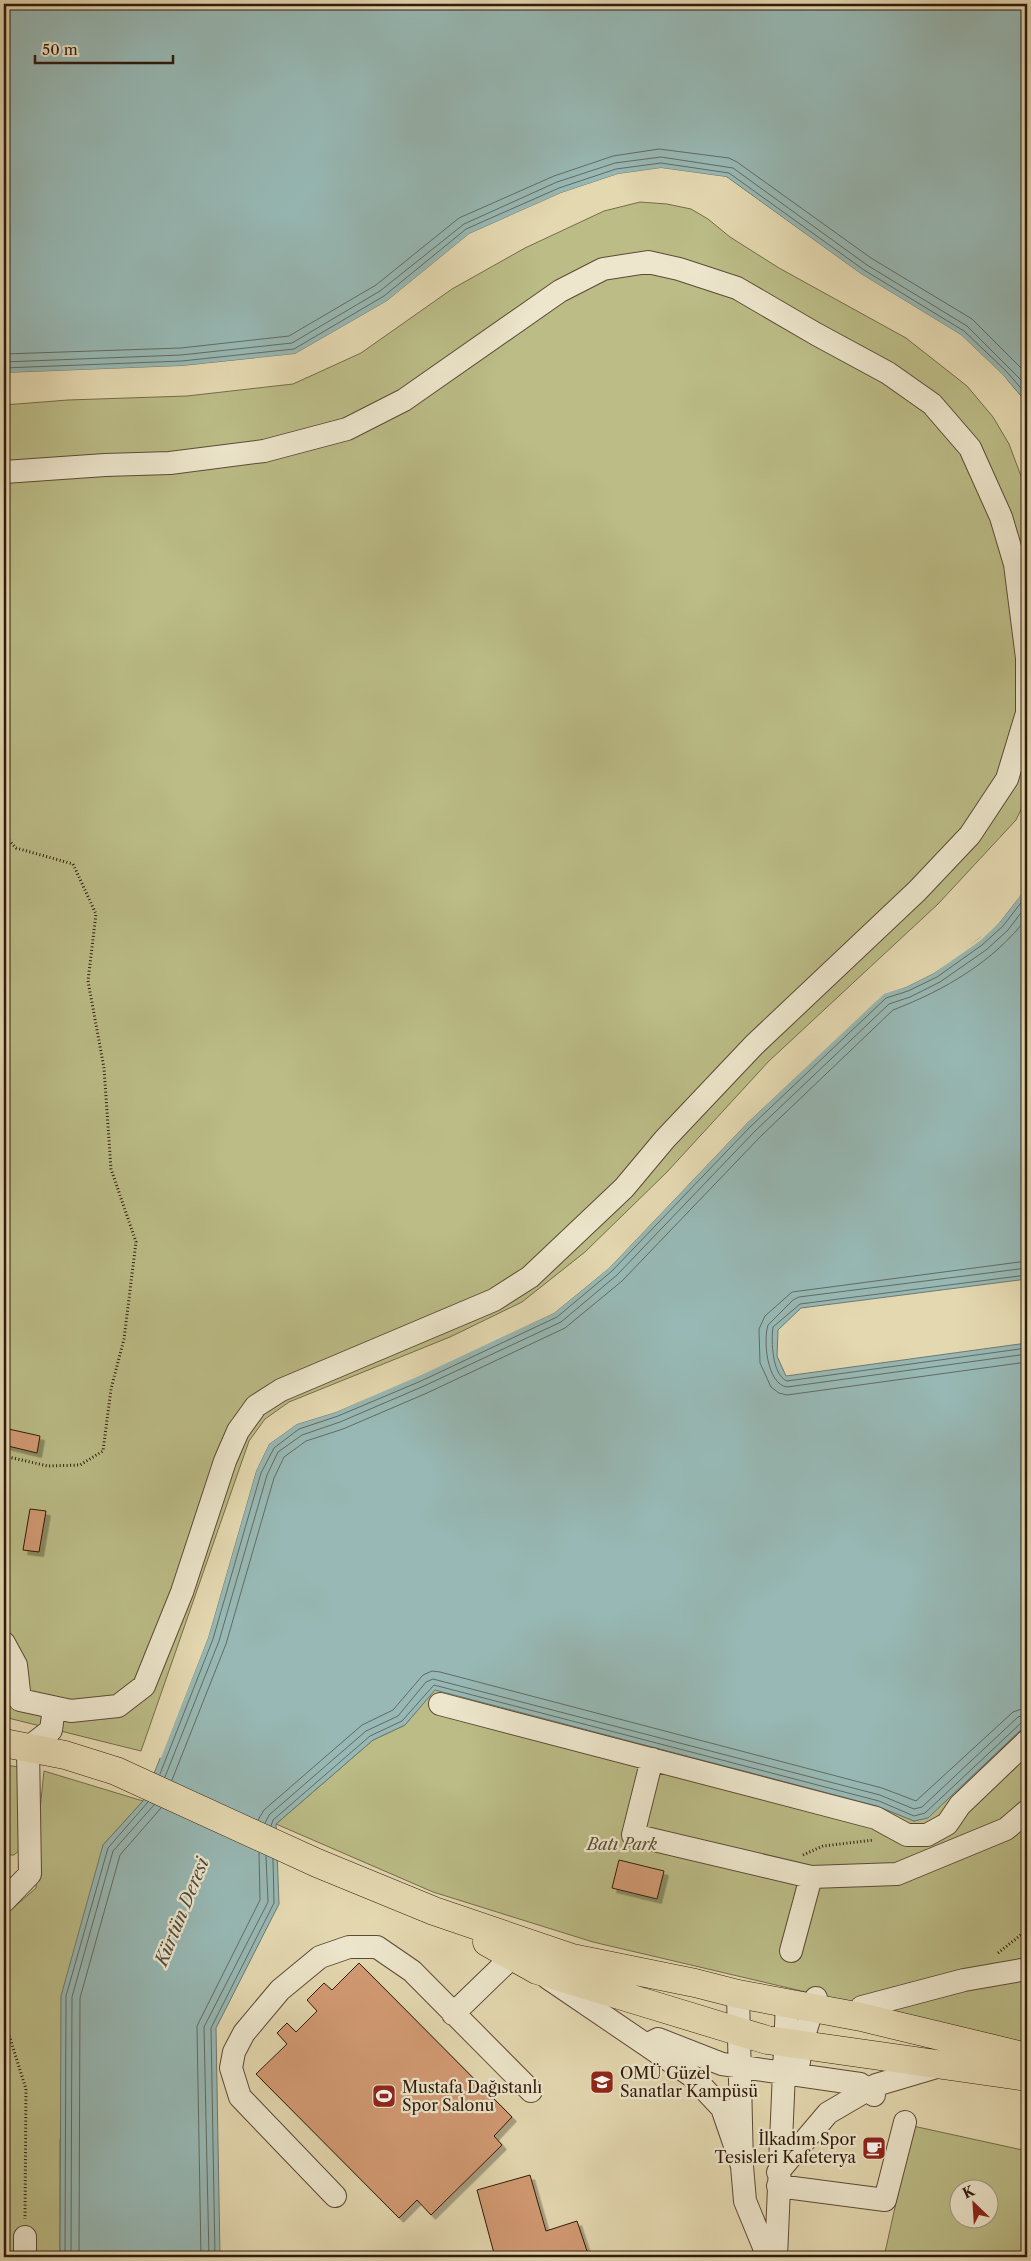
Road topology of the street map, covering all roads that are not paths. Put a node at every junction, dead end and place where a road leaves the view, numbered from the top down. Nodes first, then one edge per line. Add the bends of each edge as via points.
1 (4, 472) edge
2 (4, 1643) edge
3 (440, 1704) dead end
4 (54, 1708) junction
5 (1027, 1741) edge
6 (16, 1745) edge
7 (652, 1759) junction
8 (1027, 1812) edge
9 (801, 1874) junction
10 (4, 1901) edge
11 (434, 1911) junction
12 (791, 1951) dead end
13 (512, 1956) junction
14 (1027, 1969) edge
15 (537, 1970) junction
16 (738, 1994) junction
17 (805, 2003) junction
18 (453, 2014) junction
19 (861, 2017) junction
20 (738, 2031) junction
21 (793, 2043) junction
22 (641, 2048) junction
23 (1027, 2057) edge
24 (943, 2065) junction
25 (739, 2066) junction
26 (790, 2074) junction
27 (1027, 2078) edge
28 (531, 2091) dead end
29 (871, 2092) junction
30 (905, 2122) dead end
31 (742, 2166) junction
32 (778, 2179) junction
33 (335, 2196) dead end
34 (768, 2257) edge
35 (776, 2257) edge

1 - 4 street via 179,462 264,451 347,429 404,400 560,291 604,269 648,262 737,288 888,373 932,404 970,448 1001,517 1015,564 1027,658 1027,713 1007,779 970,835 917,891 754,1045 665,1139 624,1188 530,1277 494,1300 281,1390 256,1406 238,1431 225,1462 182,1592 144,1686 118,1706 71,1711
2 - 4 street via 16,1665 20,1700
3 - 7 street
4 - 6 street via 51,1730
5 - 7 street via 960,1805 947,1824 927,1835 907,1835 876,1818
6 - 10 street via 30,1874
6 - 11 main road via 65,1755 116,1771 317,1863
7 - 9 street via 633,1835
8 - 9 street via 1006,1829 897,1874
9 - 12 street
11 - 13 main road
11 - 16 main road via 572,1958 695,1982
13 - 15 main road
13 - 18 street
14 - 19 street via 964,1980 862,2007
15 - 20 main road
15 - 22 street
16 - 17 main road
16 - 20 street
17 - 19 main road
17 - 21 street
18 - 28 street
18 - 33 street via 412,1971 377,1947 349,1947 320,1956 280,1990 244,2033 234,2052 231,2068 240,2098
19 - 23 main road
20 - 21 main road via 767,2040
20 - 25 street
21 - 24 main road
21 - 26 street
22 - 25 street via 658,2039 722,2064
22 - 31 street via 692,2076 722,2108
24 - 27 main road
24 - 29 street via 908,2075
25 - 26 street
25 - 31 street
26 - 29 street via 860,2084
26 - 32 street
29 - 32 street via 828,2113
30 - 32 street via 885,2200
31 - 34 street via 745,2200
32 - 35 street

